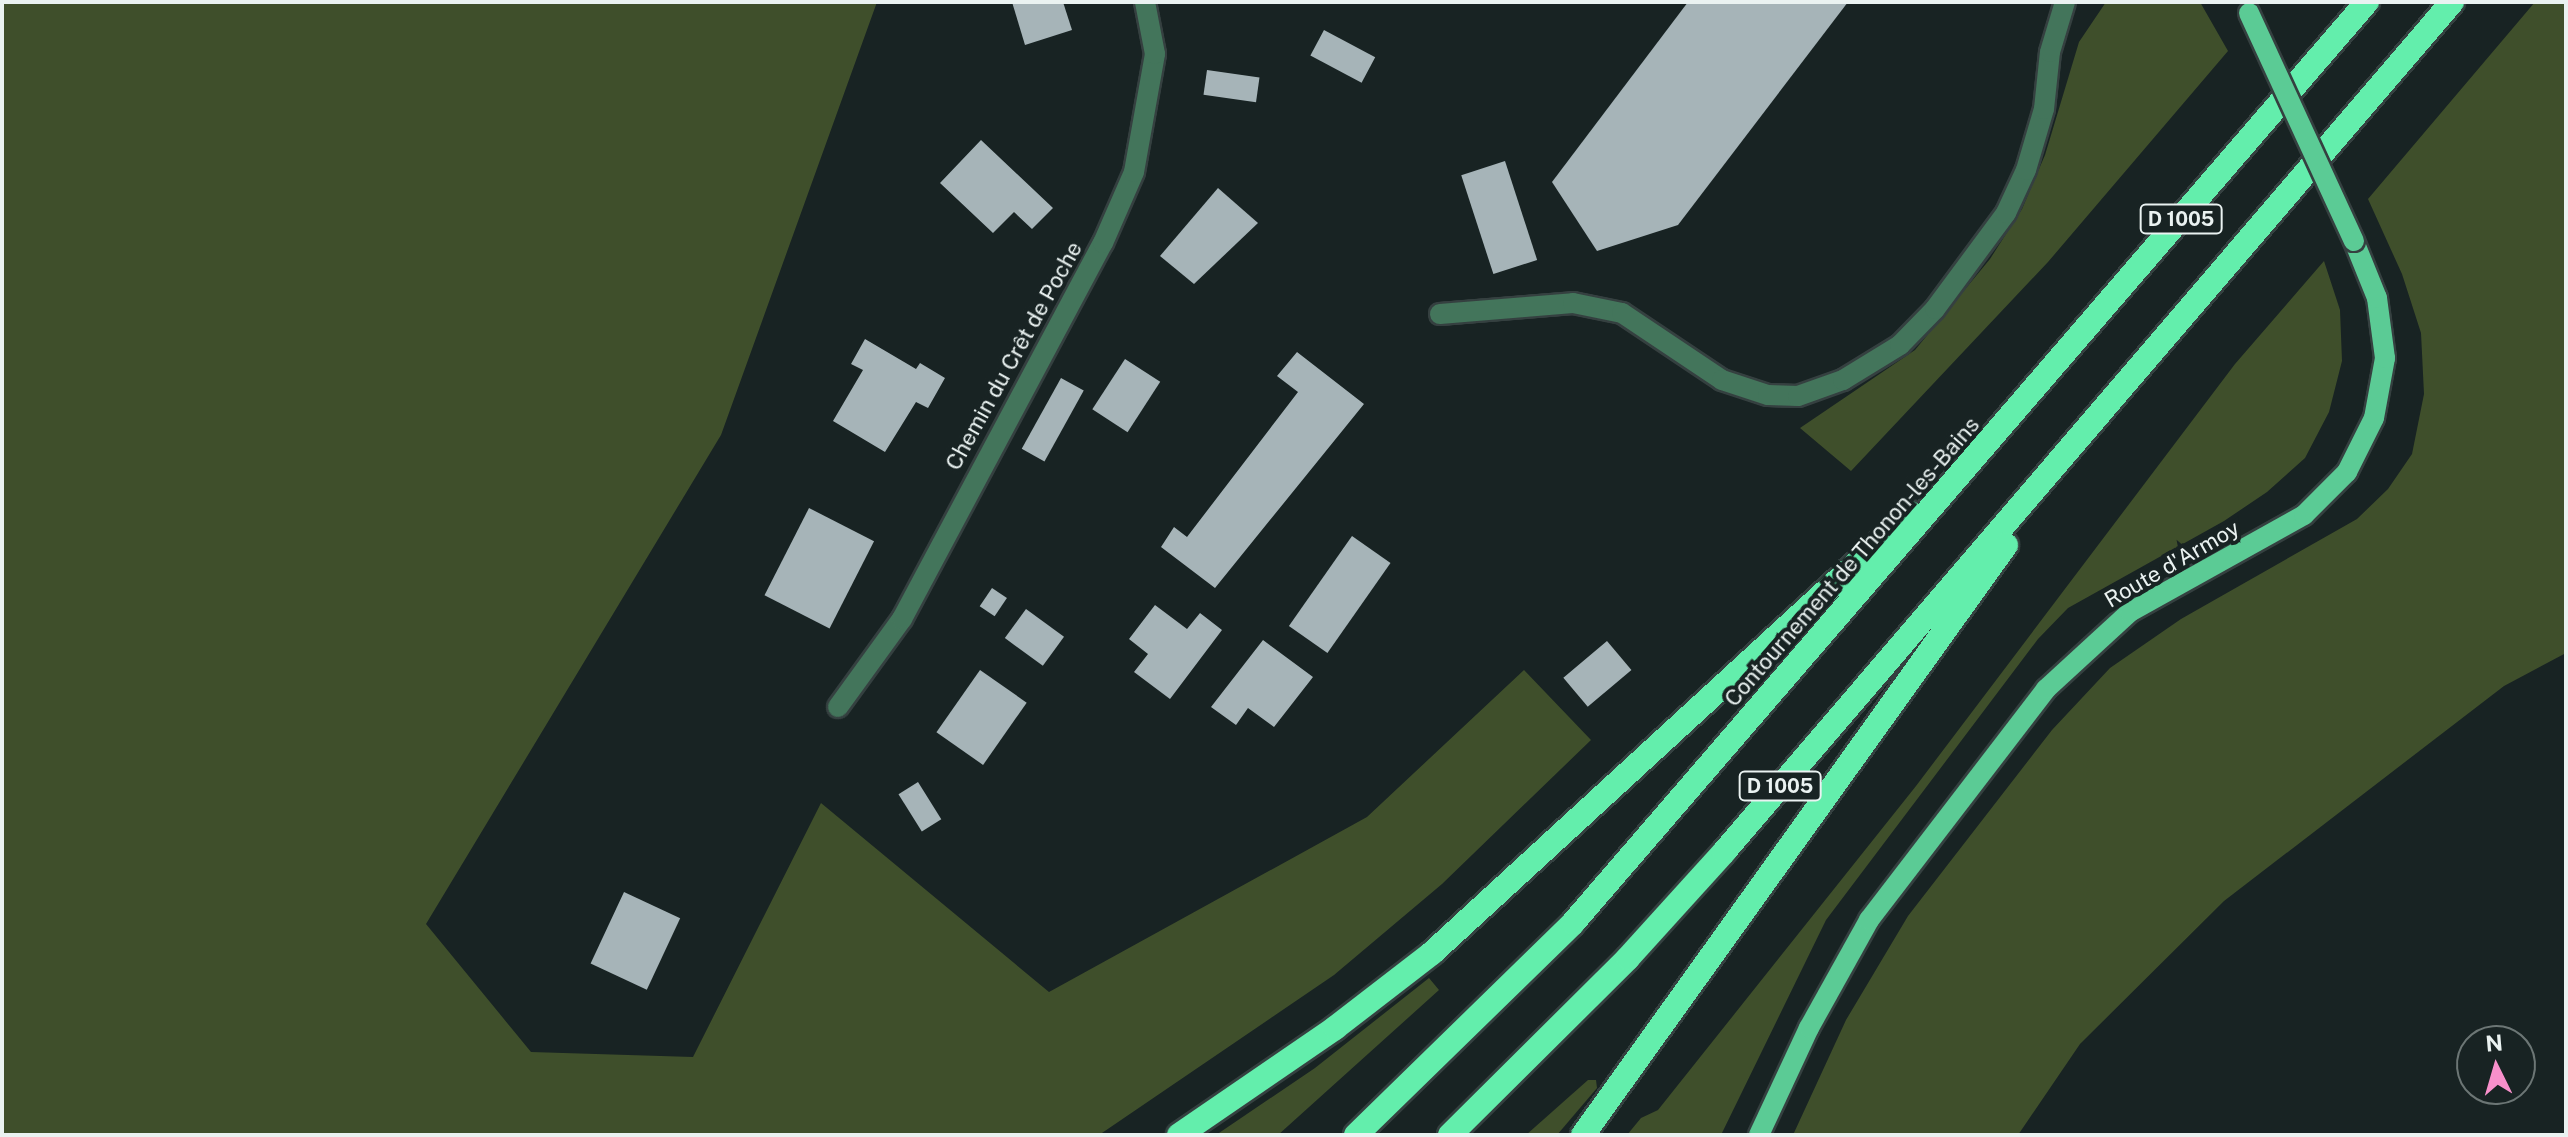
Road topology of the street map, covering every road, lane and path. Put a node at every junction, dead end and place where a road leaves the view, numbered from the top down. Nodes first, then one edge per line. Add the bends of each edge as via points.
1 (1145, 2) edge
2 (2065, 2) edge
3 (2367, 2) edge
4 (2452, 2) edge
5 (2246, 8) edge
6 (1440, 314) dead end
7 (2093, 421) junction
8 (1995, 435) junction
9 (838, 707) dead end
10 (1179, 1135) edge
11 (1356, 1135) edge
12 (1450, 1135) edge
13 (1583, 1135) edge
14 (1759, 1135) edge

1 - 9 street, Chemin du Crêt de Poche via 1155,54 1149,111 1128,186 1103,243 902,619
2 - 6 street via 2050,52 2044,109 2026,170 2006,213 1935,309 1900,345 1843,380 1798,396 1768,395 1722,380 1622,313 1573,303
3 - 8 highway, Contournement de Thonon-les-Bains / D 1005
4 - 7 highway, D 1005
5 - 14 main road, Route d'Armoy, bridge via 2377,298 2385,358 2374,418 2347,472 2304,515 2130,612 2046,689 1869,920
7 - 12 highway, D 1005 via 1703,876
7 - 13 highway, D 1005
8 - 10 highway, D 1005 via 1432,953 1335,1028
8 - 11 highway, Contournement de Thonon-les-Bains / D 1005 via 1573,923

